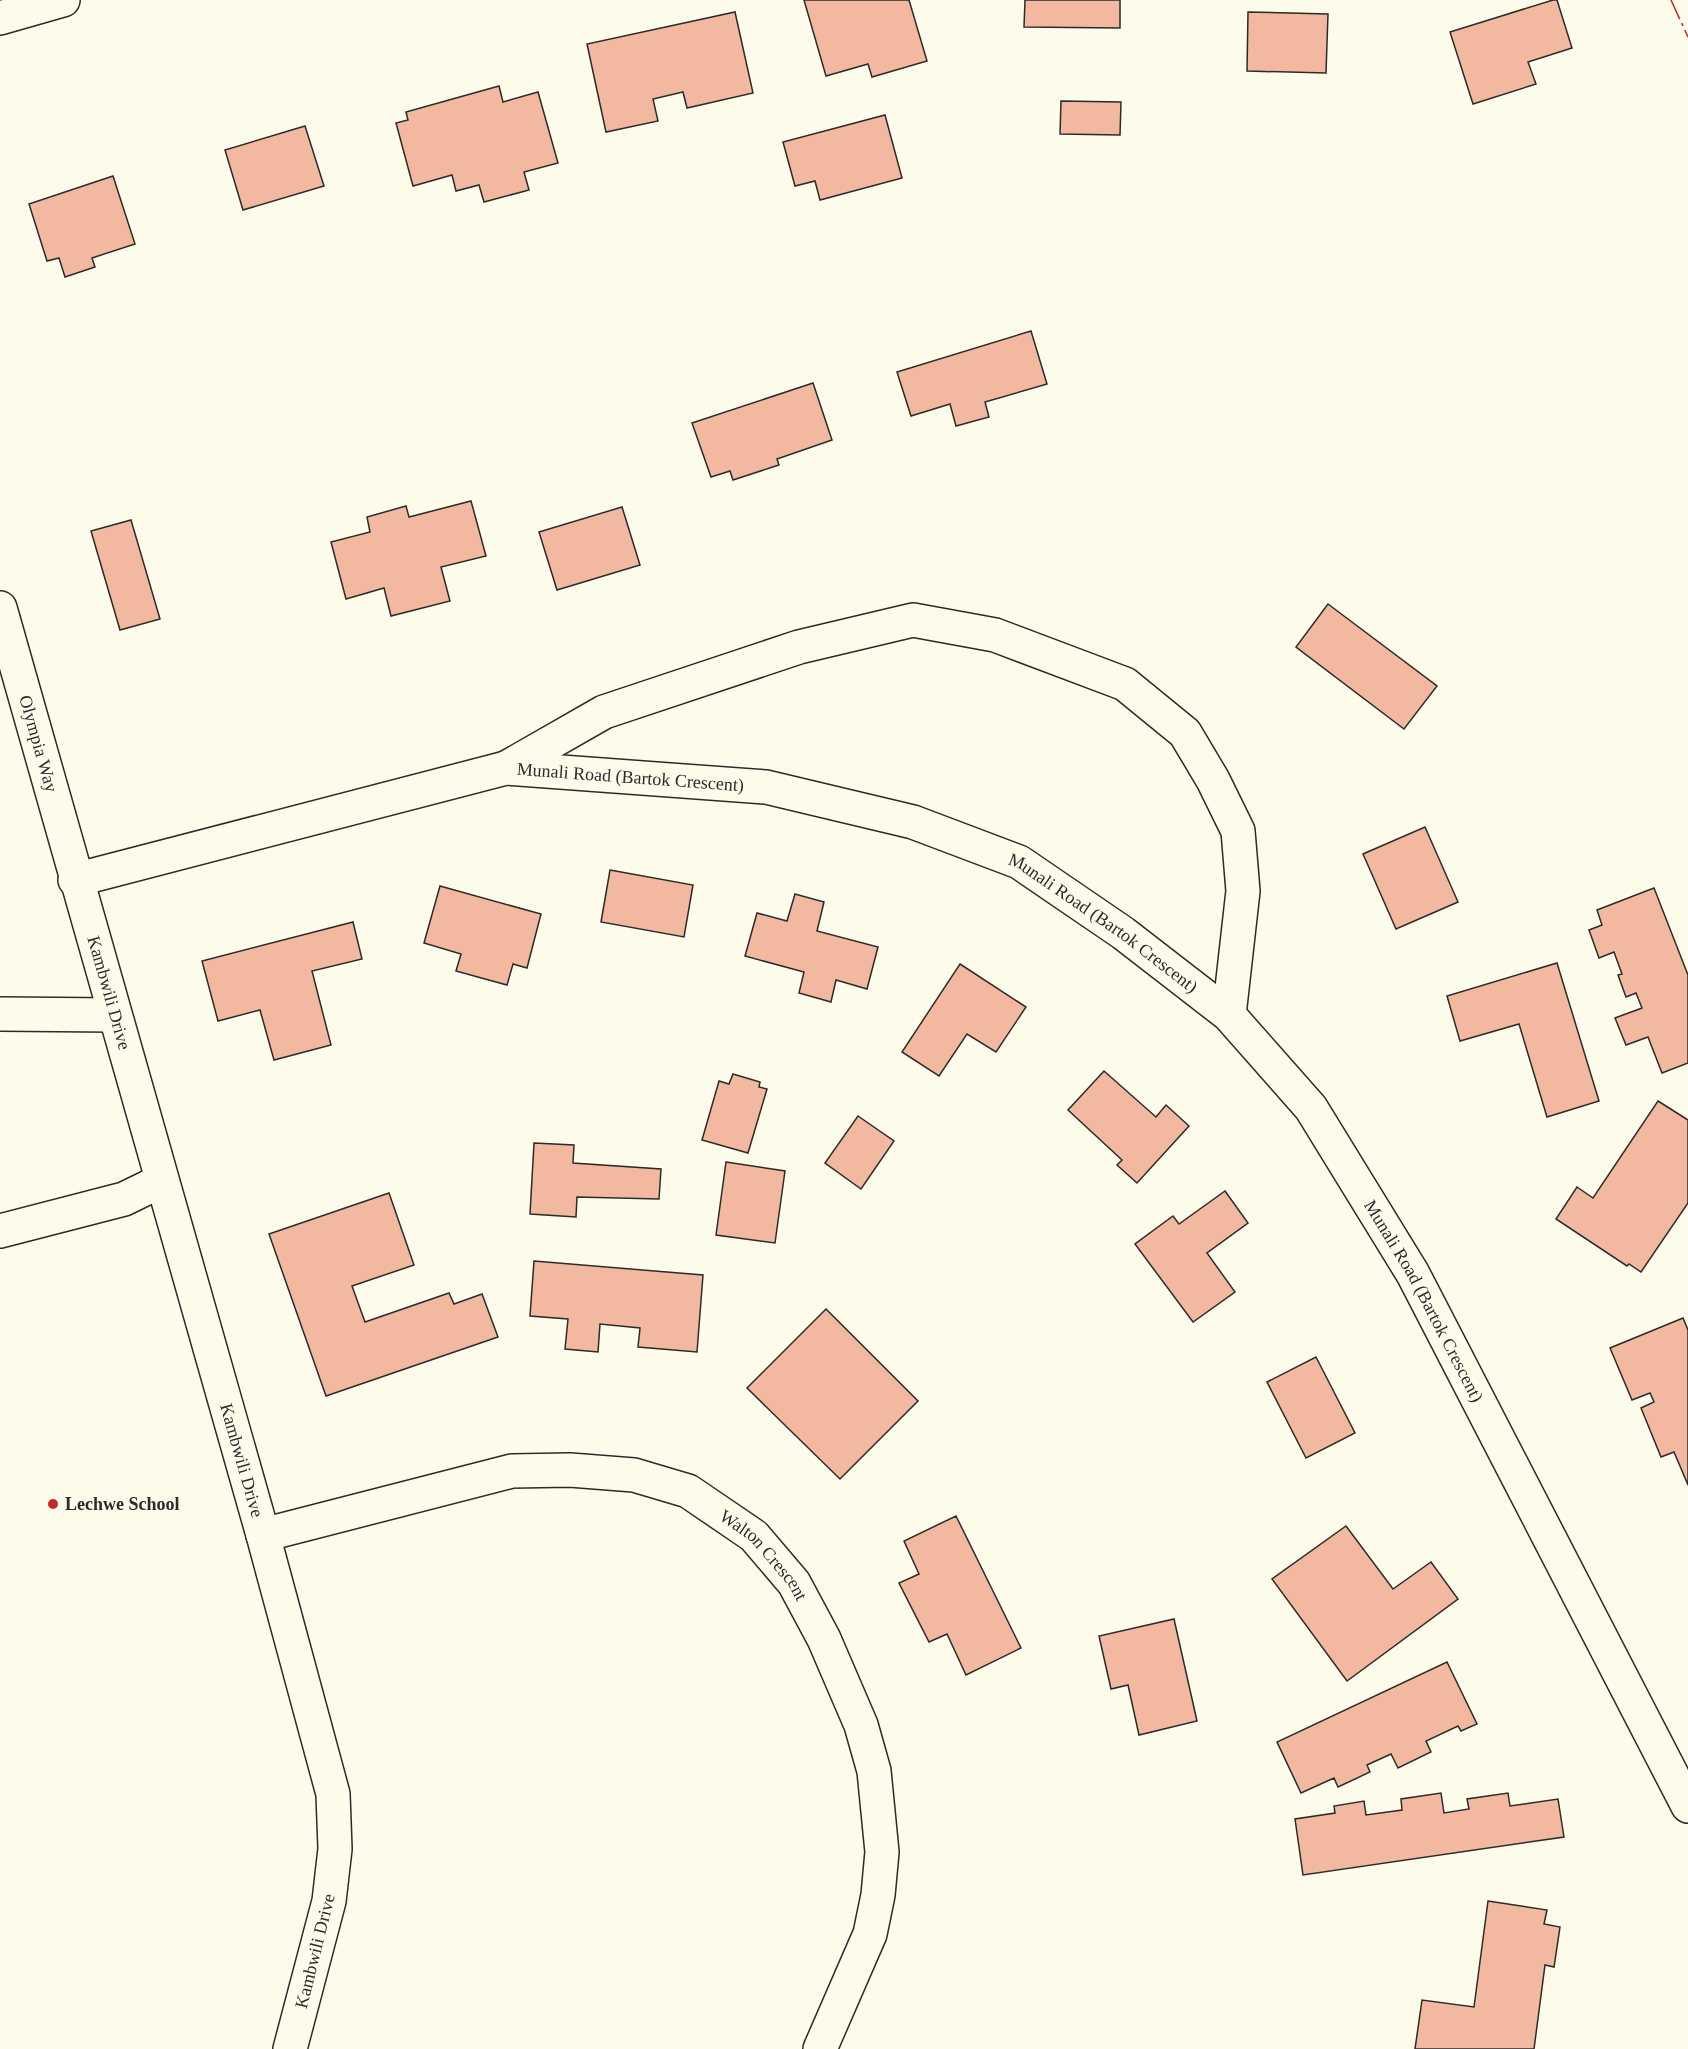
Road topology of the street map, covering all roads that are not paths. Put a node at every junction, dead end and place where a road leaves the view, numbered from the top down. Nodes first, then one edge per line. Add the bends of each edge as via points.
1 (63, 0) edge
2 (0, 18) edge
3 (1, 616) edge
4 (506, 768) junction
5 (75, 880) junction
6 (0, 1014) edge
7 (114, 1014) junction
8 (1229, 1014) junction
9 (161, 1181) junction
10 (0, 1231) edge
11 (262, 1535) junction
12 (1688, 1806) edge
13 (291, 2049) edge
14 (820, 2049) edge

1 - 2 street
3 - 5 street, Olympia Way
4 - 5 street, Munali Road (Bartok Crescent)
4 - 8 street, Munali Road (Bartok Crescent) via 766,787 913,822 1019,862 1123,933
4 - 8 street via 604,712 799,647 913,620 995,635 1125,684 1185,733 1238,831 1243,891
5 - 7 street, Kambwili Drive
6 - 7 street
7 - 9 street, Kambwili Drive
8 - 12 street, Munali Road (Bartok Crescent) via 1311,1108 1413,1274
9 - 10 street via 124,1199
9 - 11 street, Kambwili Drive
11 - 13 street, Kambwili Drive via 333,1794 335,1849 329,1901
11 - 14 street, Walton Crescent via 512,1471 570,1470 633,1476 688,1491 754,1536 794,1583 824,1639 861,1725 874,1772 882,1852 878,1895 870,1934

